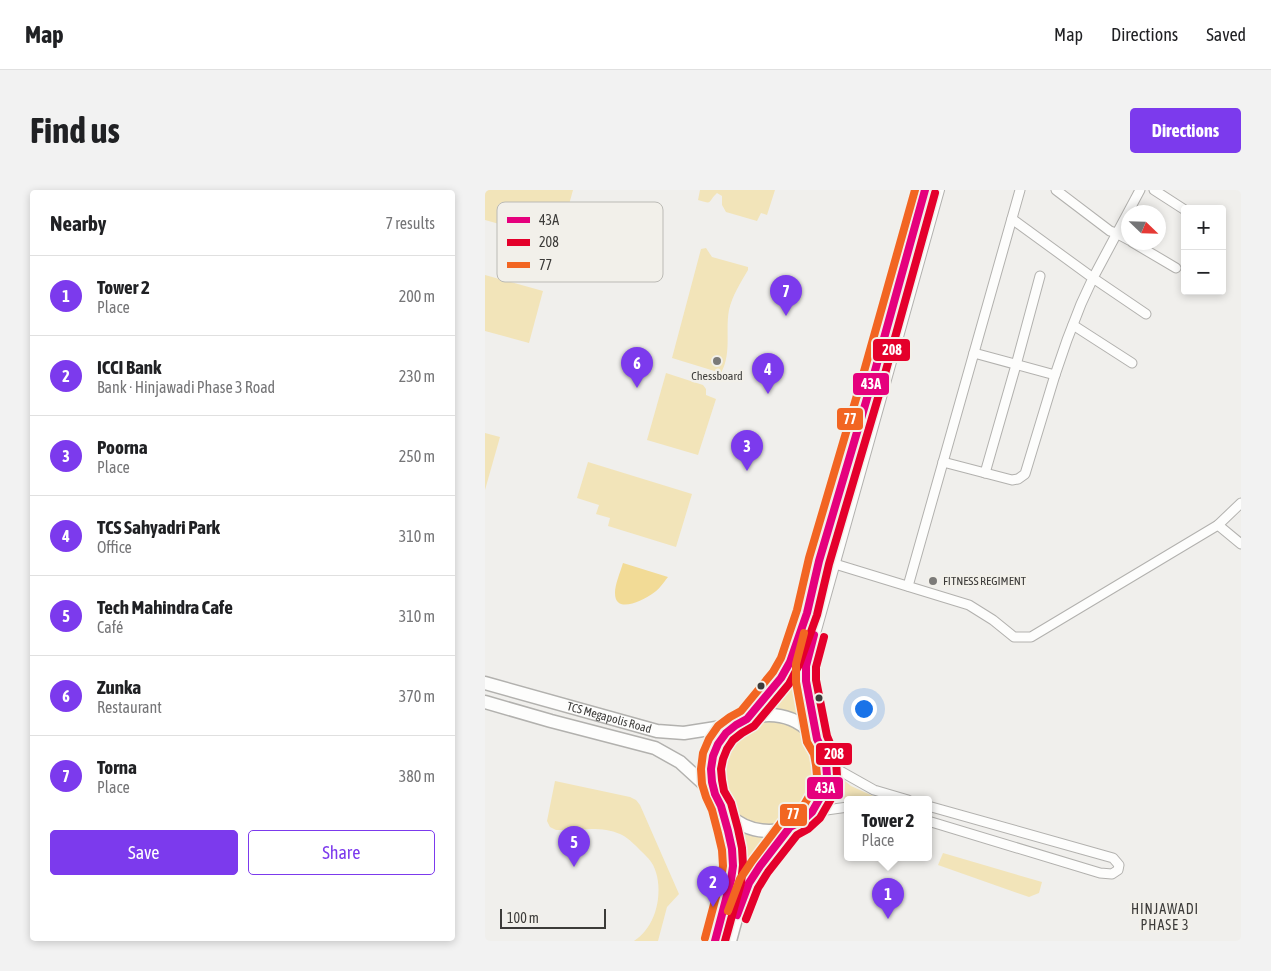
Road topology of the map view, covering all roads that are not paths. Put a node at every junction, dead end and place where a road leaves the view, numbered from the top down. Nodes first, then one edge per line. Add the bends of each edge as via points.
1 (925, 190) edge
2 (939, 190) edge
3 (1020, 190) edge
4 (1056, 190) edge
5 (1140, 190) edge
6 (1154, 190) edge
7 (1181, 207) edge
8 (1012, 219) junction
9 (1116, 233) junction
10 (1121, 236) edge
11 (1146, 250) edge
12 (1176, 268) dead end
13 (1040, 276) dead end
14 (1093, 278) junction
15 (1146, 314) dead end
16 (1073, 325) junction
17 (974, 353) junction
18 (1132, 362) dead end
19 (1017, 365) junction
20 (1055, 375) junction
21 (943, 462) junction
22 (985, 474) junction
23 (1241, 503) edge
24 (1218, 525) junction
25 (1241, 544) edge
26 (819, 561) junction
27 (835, 564) junction
28 (908, 586) junction
29 (485, 683) edge
30 (485, 702) edge
31 (742, 722) junction
32 (817, 739) junction
33 (826, 763) junction
34 (894, 796) edge
35 (718, 800) junction
36 (932, 807) edge
37 (844, 808) edge
38 (812, 812) junction
39 (932, 822) edge
40 (791, 827) junction
41 (715, 941) edge
42 (730, 941) edge

1 - 26 street
2 - 27 street
3 - 8 street
4 - 9 street
5 - 9 street
6 - 7 street
8 - 14 street
8 - 17 street
9 - 10 street
9 - 14 street
11 - 12 street
13 - 19 street
14 - 15 street
14 - 16 street
16 - 18 street
16 - 20 street
17 - 19 street
17 - 21 street
19 - 20 street
19 - 22 street
20 - 22 street via 1025,474 1012,480
21 - 22 street
21 - 28 street
23 - 24 street
24 - 25 street
24 - 28 street via 1031,637 1013,638 969,604
26 - 27 street
26 - 31 street via 807,613 790,662 781,678
27 - 28 street
27 - 32 street via 806,666
29 - 31 main road, TCS Megapolis Road via 657,732 684,733
30 - 35 main road, TCS Megapolis Road via 655,748 680,762
31 - 32 main road via 773,714 798,722
31 - 35 main road via 726,733 713,756 711,782
32 - 33 main road
33 - 34 street via 874,790
33 - 38 main road via 825,789
35 - 40 main road via 730,816 752,829 765,831
35 - 41 main road via 732,849 733,866
36 - 39 street via 1113,858 1119,865 1118,870 1112,874 1100,873
37 - 38 street
38 - 40 main road
40 - 42 main road via 749,883

